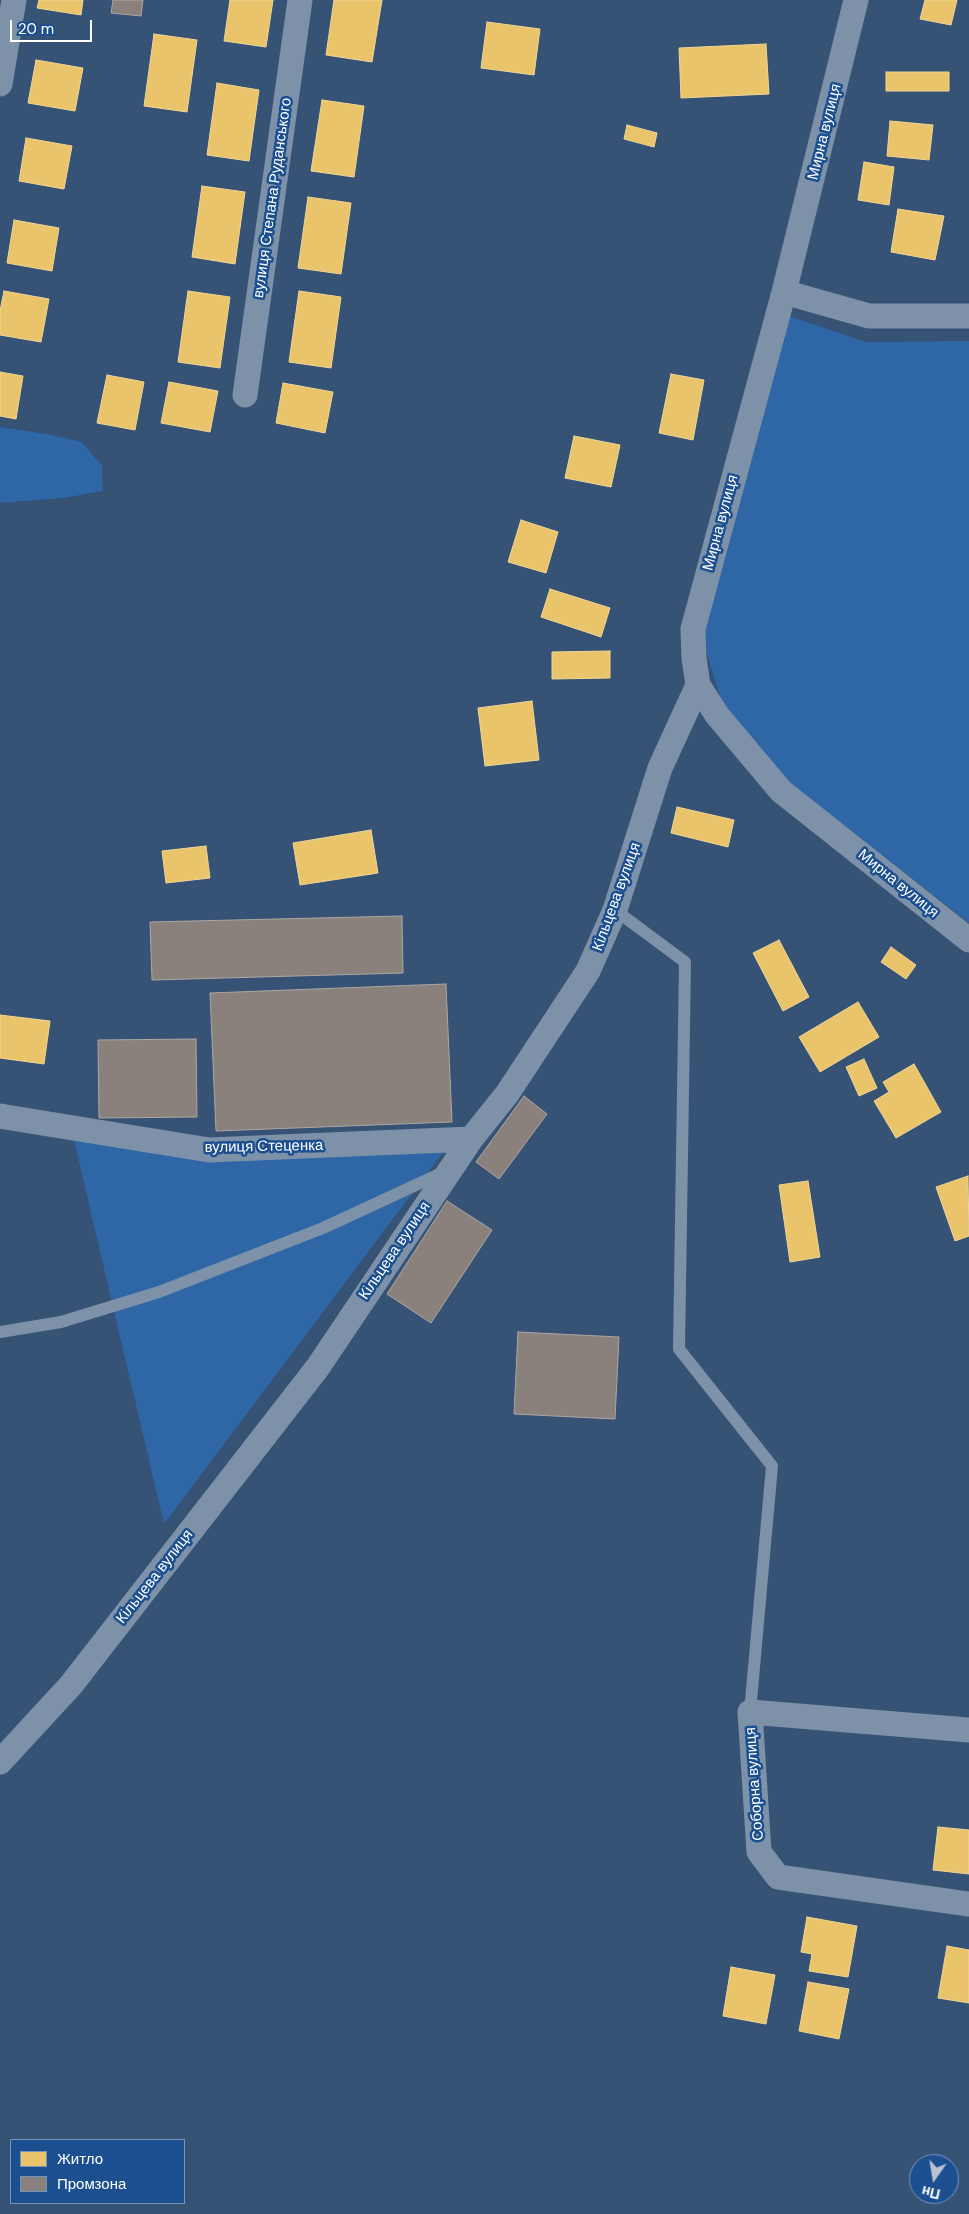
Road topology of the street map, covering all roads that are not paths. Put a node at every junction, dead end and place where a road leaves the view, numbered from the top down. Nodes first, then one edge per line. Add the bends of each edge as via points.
1 (14, 0) edge
2 (300, 0) edge
3 (856, 0) edge
4 (0, 84) edge
5 (784, 292) junction
6 (969, 316) edge
7 (245, 395) dead end
8 (698, 685) junction
9 (615, 910) junction
10 (969, 940) edge
11 (0, 1116) edge
12 (471, 1139) junction
13 (451, 1169) junction
14 (0, 1332) edge
15 (750, 1712) junction
16 (969, 1730) edge
17 (0, 1762) edge
18 (969, 1904) edge

1 - 4 street
2 - 7 street, вулиця Степана Руданського
3 - 5 street, Мирна вулиця
5 - 6 street via 869,316
5 - 8 street, Мирна вулиця via 693,629
8 - 9 street, Кільцева вулиця via 660,768
8 - 10 street, Мирна вулиця via 717,715 781,791
9 - 12 street, Кільцева вулиця via 588,972 507,1094
9 - 15 lane via 684,962 679,1349 772,1466
11 - 12 street, вулиця Стеценка via 209,1150
12 - 13 street, Кільцева вулиця
13 - 14 lane via 323,1228 159,1292 61,1322
13 - 17 street, Кільцева вулиця via 318,1367 71,1685
15 - 16 street, Соборна вулиця
15 - 18 street, Соборна вулиця via 759,1852 778,1877

